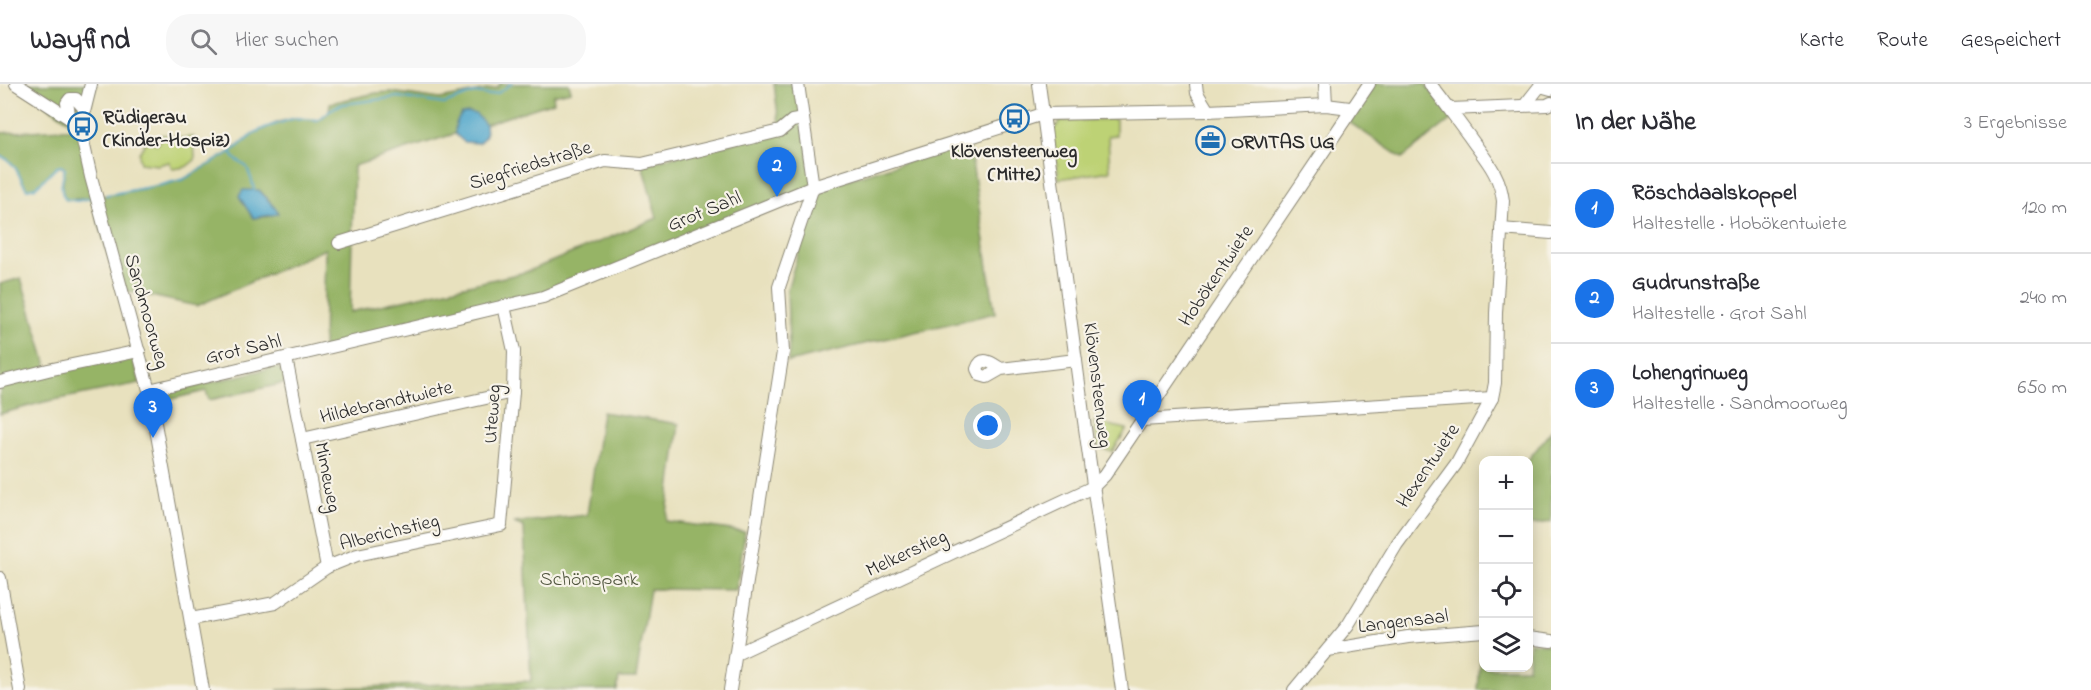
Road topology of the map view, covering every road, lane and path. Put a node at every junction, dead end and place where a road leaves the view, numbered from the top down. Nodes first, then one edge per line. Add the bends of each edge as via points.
1 (16, 84) edge
2 (91, 84) edge
3 (798, 84) edge
4 (1040, 84) edge
5 (1325, 84) edge
6 (1369, 84) edge
7 (1430, 84) edge
8 (1197, 88) edge
9 (1551, 89) edge
10 (1551, 103) edge
11 (1326, 105) junction
12 (1525, 105) junction
13 (84, 108) junction
14 (1350, 108) junction
15 (1450, 109) junction
16 (1187, 111) junction
17 (1208, 111) junction
18 (1043, 114) junction
19 (803, 119) junction
20 (75, 122) junction
21 (813, 187) junction
22 (1501, 229) junction
23 (1551, 233) edge
24 (339, 243) dead end
25 (504, 306) junction
26 (139, 351) junction
27 (286, 358) junction
28 (1076, 360) junction
29 (1001, 369) dead end
30 (0, 382) edge
31 (149, 390) junction
32 (513, 392) junction
33 (1492, 398) junction
34 (1142, 420) junction
35 (303, 439) junction
36 (1089, 459) junction
37 (1112, 464) junction
38 (1093, 487) junction
39 (501, 525) joint
40 (327, 567) junction
41 (0, 578) edge
42 (191, 619) junction
43 (1479, 631) edge
44 (1533, 639) edge
45 (1551, 641) edge
46 (1328, 650) junction
47 (736, 654) junction
48 (20, 690) edge
49 (203, 690) edge
50 (730, 690) edge
51 (1122, 690) edge
52 (1294, 690) edge

1 - 20 street
2 - 13 street
3 - 19 street
4 - 18 street, Klövensteenweg
5 - 11 street
6 - 14 street, Hobökentwiete
7 - 15 street, Hexentwiete
8 - 16 street
8 - 17 street
9 - 12 street via 1540,86
10 - 12 street
11 - 14 street, Grot Sahl
11 - 17 street, Grot Sahl
12 - 15 street
13 - 20 street
13 - 20 street via 75,99 67,103
14 - 34 street, Hobökentwiete
15 - 22 street, Hexentwiete via 1499,180 1503,201
16 - 17 street, Grot Sahl
16 - 18 street, Grot Sahl
18 - 21 street, Grot Sahl
18 - 28 street, Klövensteenweg
19 - 21 street
19 - 24 street, Siegfriedstraße via 780,131 642,164 605,161
20 - 26 street, Sandmoorweg
21 - 25 street, Grot Sahl via 543,297
21 - 47 street via 779,287 783,352
22 - 23 street
22 - 33 street, Hexentwiete
25 - 27 street, Grot Sahl
25 - 32 street, Uteweg via 514,351
26 - 30 street
26 - 31 street, Sandmoorweg
27 - 31 street, Grot Sahl
27 - 35 street, Mimeweg
28 - 29 street
28 - 36 street, Klövensteenweg
31 - 42 street, Sandmoorweg
32 - 35 street, Hildebrandtwiete
32 - 39 street, Uteweg
33 - 34 street
33 - 46 street, Hexentwiete via 1456,464 1397,544 1348,625
34 - 37 street, Hobökentwiete
35 - 40 street, Mimeweg
36 - 37 street
36 - 38 street, Klövensteenweg
37 - 38 street, Hobökentwiete
38 - 47 street, Melkerstieg
38 - 51 street, Klövensteenweg
39 - 40 street, Alberichstieg via 357,555
40 - 42 street, Alberichstieg via 275,603
41 - 48 street
42 - 49 street, Sandmoorweg
43 - 46 street, Langensaal via 1408,637
44 - 45 street
46 - 52 street, Hexentwiete
47 - 50 street

